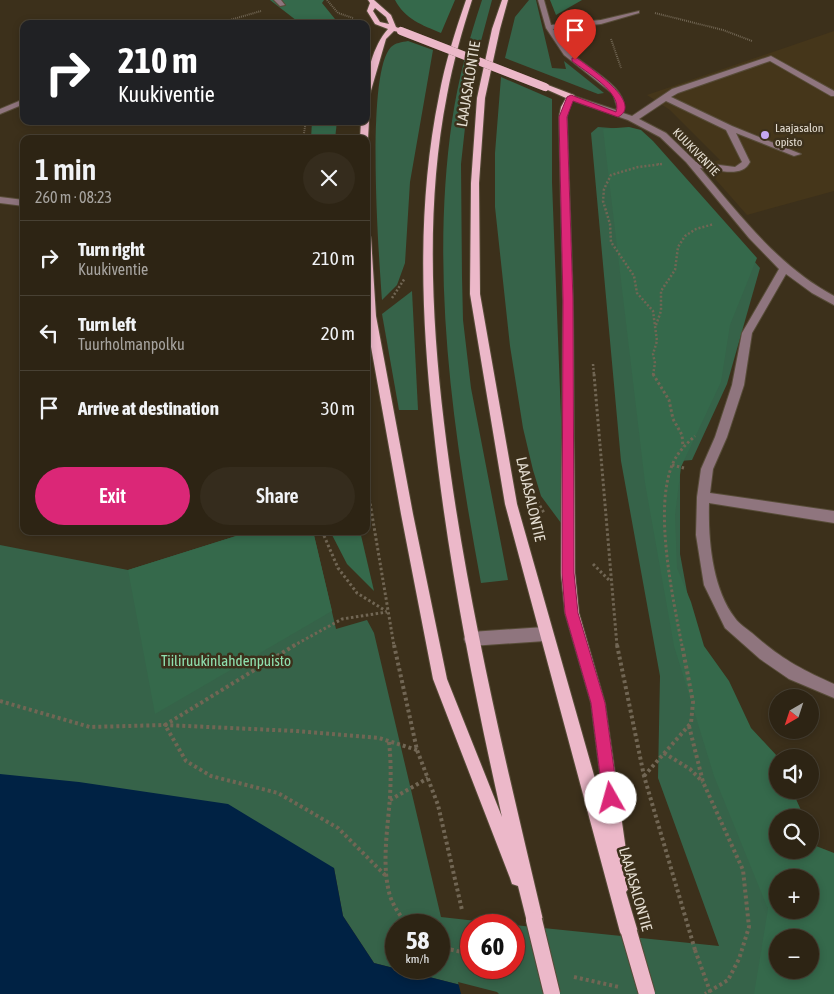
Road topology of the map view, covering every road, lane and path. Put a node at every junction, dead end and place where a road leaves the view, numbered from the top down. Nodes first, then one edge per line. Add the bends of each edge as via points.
1 (326, 0) edge
2 (469, 0) edge
3 (505, 0) edge
4 (541, 0) edge
5 (372, 2) edge
6 (637, 12) joint
7 (359, 19) dead end
8 (393, 27) junction
9 (548, 27) junction
10 (752, 42) dead end
11 (370, 81) edge
12 (834, 94) edge
13 (571, 97) junction
14 (664, 98) junction
15 (20, 103) edge
16 (0, 112) edge
17 (618, 115) junction
18 (632, 120) junction
19 (729, 128) junction
20 (797, 154) dead end
21 (691, 162) junction
22 (0, 200) edge
23 (20, 202) edge
24 (737, 217) junction
25 (428, 242) junction
26 (784, 269) junction
27 (370, 290) edge
28 (834, 301) edge
29 (372, 316) junction
30 (655, 325) junction
31 (729, 407) junction
32 (683, 447) junction
33 (703, 497) junction
34 (370, 504) edge
35 (834, 517) edge
36 (324, 535) edge
37 (610, 582) dead end
38 (387, 612) junction
39 (545, 634) junction
40 (470, 640) junction
41 (834, 691) edge
42 (0, 701) edge
43 (165, 725) junction
44 (689, 726) junction
45 (390, 742) junction
46 (417, 750) junction
47 (664, 753) junction
48 (644, 776) junction
49 (428, 778) junction
50 (703, 782) junction
51 (390, 801) junction
52 (385, 875) junction
53 (462, 910) dead end
54 (399, 914) edge
55 (534, 920) junction
56 (628, 932) junction
57 (569, 976) dead end
58 (624, 988) dead end
59 (552, 994) edge
60 (647, 994) edge
61 (705, 994) edge
62 (711, 994) edge

1 - 7 path via 344,17
2 - 25 main road, LAAJASALONTIE via 458,29 442,95
3 - 39 main road, LAAJASALONTIE via 481,98 475,183 475,294 511,504
4 - 9 street
5 - 8 main road via 383,9
5 - 8 main road, KUUKIVENTIE via 371,17 377,23
6 - 9 street via 601,22
6 - 10 path via 645,11 723,30
8 - 11 main road via 383,39
8 - 13 main road, KUUKIVENTIE, bridge
9 - 17 street via 567,53 617,93 621,107
12 - 14 street via 771,58 675,91
13 - 17 street, KUUKIVENTIE
13 - 56 main road via 563,117 568,310 568,573 572,613 598,703
14 - 18 street
14 - 19 street
15 - 16 street
17 - 18 street, KUUKIVENTIE
18 - 21 street, KUUKIVENTIE via 661,134
19 - 20 street
19 - 21 street via 746,162 744,166 736,170
21 - 24 street, KUUKIVENTIE
21 - 30 path via 638,166 611,175 604,189 611,242 634,276 637,293 653,311
22 - 23 street
24 - 26 street, KUUKIVENTIE
24 - 30 path via 696,229 685,236 678,247 675,270 661,291 661,311
25 - 29 path via 396,294
25 - 40 main road, LAAJASALONTIE via 429,338 445,495
26 - 28 street, KUUKIVENTIE
26 - 31 street via 747,333 738,385
27 - 29 main road
29 - 55 main road via 440,678
30 - 32 path via 657,341 653,375 669,400
31 - 32 path
31 - 33 street via 707,470
32 - 44 path via 672,465 665,505 667,553 693,702
33 - 35 street
33 - 41 street via 702,535 711,585 730,623 794,674
34 - 38 path
36 - 38 path via 338,568 357,593
37 - 48 path via 617,647
38 - 43 path via 342,618 277,654
38 - 46 path
39 - 40 street
39 - 56 main road, LAAJASALONTIE
40 - 55 main road, LAAJASALONTIE
42 - 43 path via 90,727
43 - 45 path via 296,731 379,738
43 - 52 path via 186,760 212,776 278,793 338,828
44 - 47 path
44 - 50 path
45 - 46 path
45 - 51 path
46 - 49 path
47 - 48 path
47 - 50 path via 690,769
48 - 62 path, bridge
49 - 51 path
49 - 53 path via 438,805
50 - 61 path via 743,870 749,927 728,980
51 - 52 path
52 - 54 path
55 - 59 main road, LAAJASALONTIE, bridge
56 - 60 main road, LAAJASALONTIE, bridge
57 - 58 path

